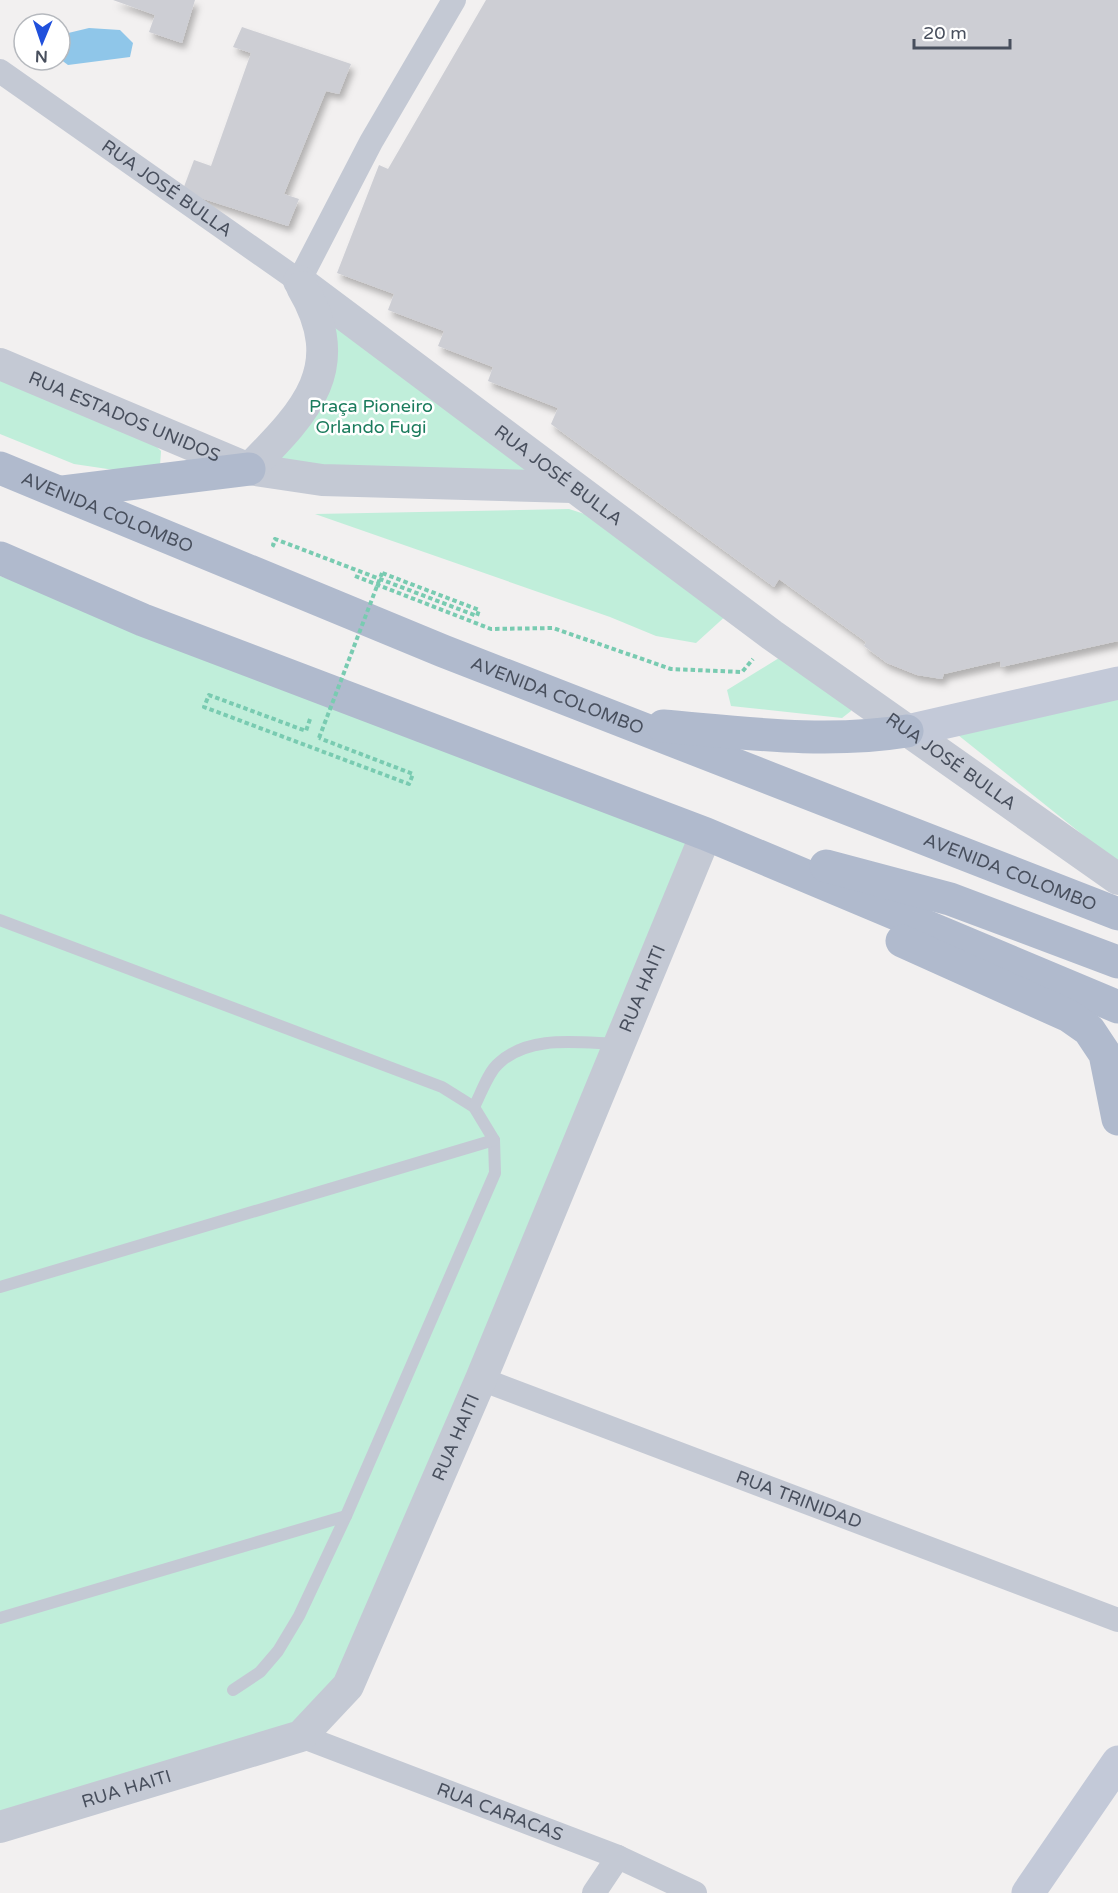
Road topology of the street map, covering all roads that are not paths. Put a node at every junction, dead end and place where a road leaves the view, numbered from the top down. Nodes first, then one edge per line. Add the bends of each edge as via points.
1 (454, 0) edge
2 (0, 71) edge
3 (299, 281) junction
4 (0, 364) edge
5 (0, 468) edge
6 (249, 469) junction
7 (572, 487) junction
8 (60, 493) junction
9 (0, 558) edge
10 (0, 570) edge
11 (143, 620) junction
12 (1118, 683) edge
13 (628, 723) junction
14 (908, 731) junction
15 (706, 834) junction
16 (1118, 879) edge
17 (1118, 914) edge
18 (0, 921) edge
19 (1118, 962) edge
20 (1118, 1007) edge
21 (619, 1044) junction
22 (474, 1107) junction
23 (1118, 1119) edge
24 (494, 1140) junction
25 (0, 1287) edge
26 (481, 1379) junction
27 (346, 1516) junction
28 (0, 1618) edge
29 (1118, 1620) edge
30 (233, 1690) dead end
31 (301, 1736) junction
32 (1118, 1762) edge
33 (0, 1827) edge
34 (618, 1857) junction
35 (594, 1893) edge
36 (695, 1893) edge
37 (1028, 1893) edge

1 - 3 street via 372,142
2 - 3 street, RUA JOSÉ BULLA
3 - 6 street via 316,311 322,335 322,364 309,398 287,430
3 - 7 street, RUA JOSÉ BULLA
4 - 6 street, RUA ESTADOS UNIDOS
5 - 8 main road, AVENIDA COLOMBO
6 - 7 street via 322,480
6 - 8 main road
7 - 14 street, RUA JOSÉ BULLA
8 - 13 main road, AVENIDA COLOMBO
9 - 11 main road
10 - 11 main road
11 - 15 main road
12 - 14 main road
13 - 14 main road via 821,739
13 - 17 main road, AVENIDA COLOMBO
14 - 16 street, RUA JOSÉ BULLA
15 - 19 main road via 950,899
15 - 20 main road
15 - 21 street, RUA HAITI
15 - 23 main road via 855,920 1070,1016 1089,1030 1105,1054
18 - 22 lane via 442,1087
21 - 22 lane via 524,1046 498,1064
21 - 26 street, RUA HAITI
22 - 24 lane
24 - 25 lane
24 - 27 lane via 495,1173
26 - 29 street, RUA TRINIDAD
26 - 31 street, RUA HAITI via 348,1686
27 - 28 lane
27 - 30 lane via 299,1616 278,1651 260,1672
31 - 33 street, RUA HAITI
31 - 34 street, RUA CARACAS
32 - 37 main road
34 - 35 street
34 - 36 street, RUA CARACAS

